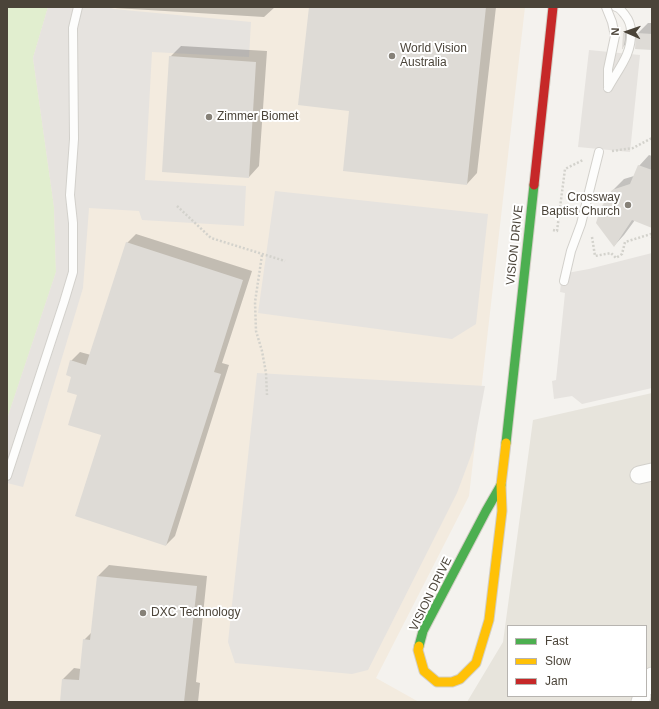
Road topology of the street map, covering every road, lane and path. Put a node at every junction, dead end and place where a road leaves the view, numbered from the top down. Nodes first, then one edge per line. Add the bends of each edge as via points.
1 (78, 7) edge
2 (553, 7) edge
3 (606, 7) edge
4 (616, 7) edge
5 (599, 152) dead end
6 (177, 206) dead end
7 (590, 231) dead end
8 (652, 238) edge
9 (262, 255) junction
10 (285, 261) dead end
11 (564, 281) dead end
12 (267, 395) dead end
13 (7, 476) edge
14 (501, 485) junction
15 (652, 676) edge
16 (647, 685) edge

1 - 13 lane via 73,28 74,139 70,195 73,272
2 - 14 street, VISION DRIVE
3 - 4 lane via 615,36 608,69 608,88 628,54 631,41 631,26
5 - 11 lane via 582,224 570,251
6 - 9 path via 211,238
7 - 8 path via 596,256 611,253 616,258 622,254 625,242 651,234
9 - 10 path
9 - 12 path via 255,302 256,330 266,374
14 - 14 street, VISION DRIVE via 502,511 489,620 476,663 460,679 437,682 424,671 418,650 423,631
15 - 16 street

